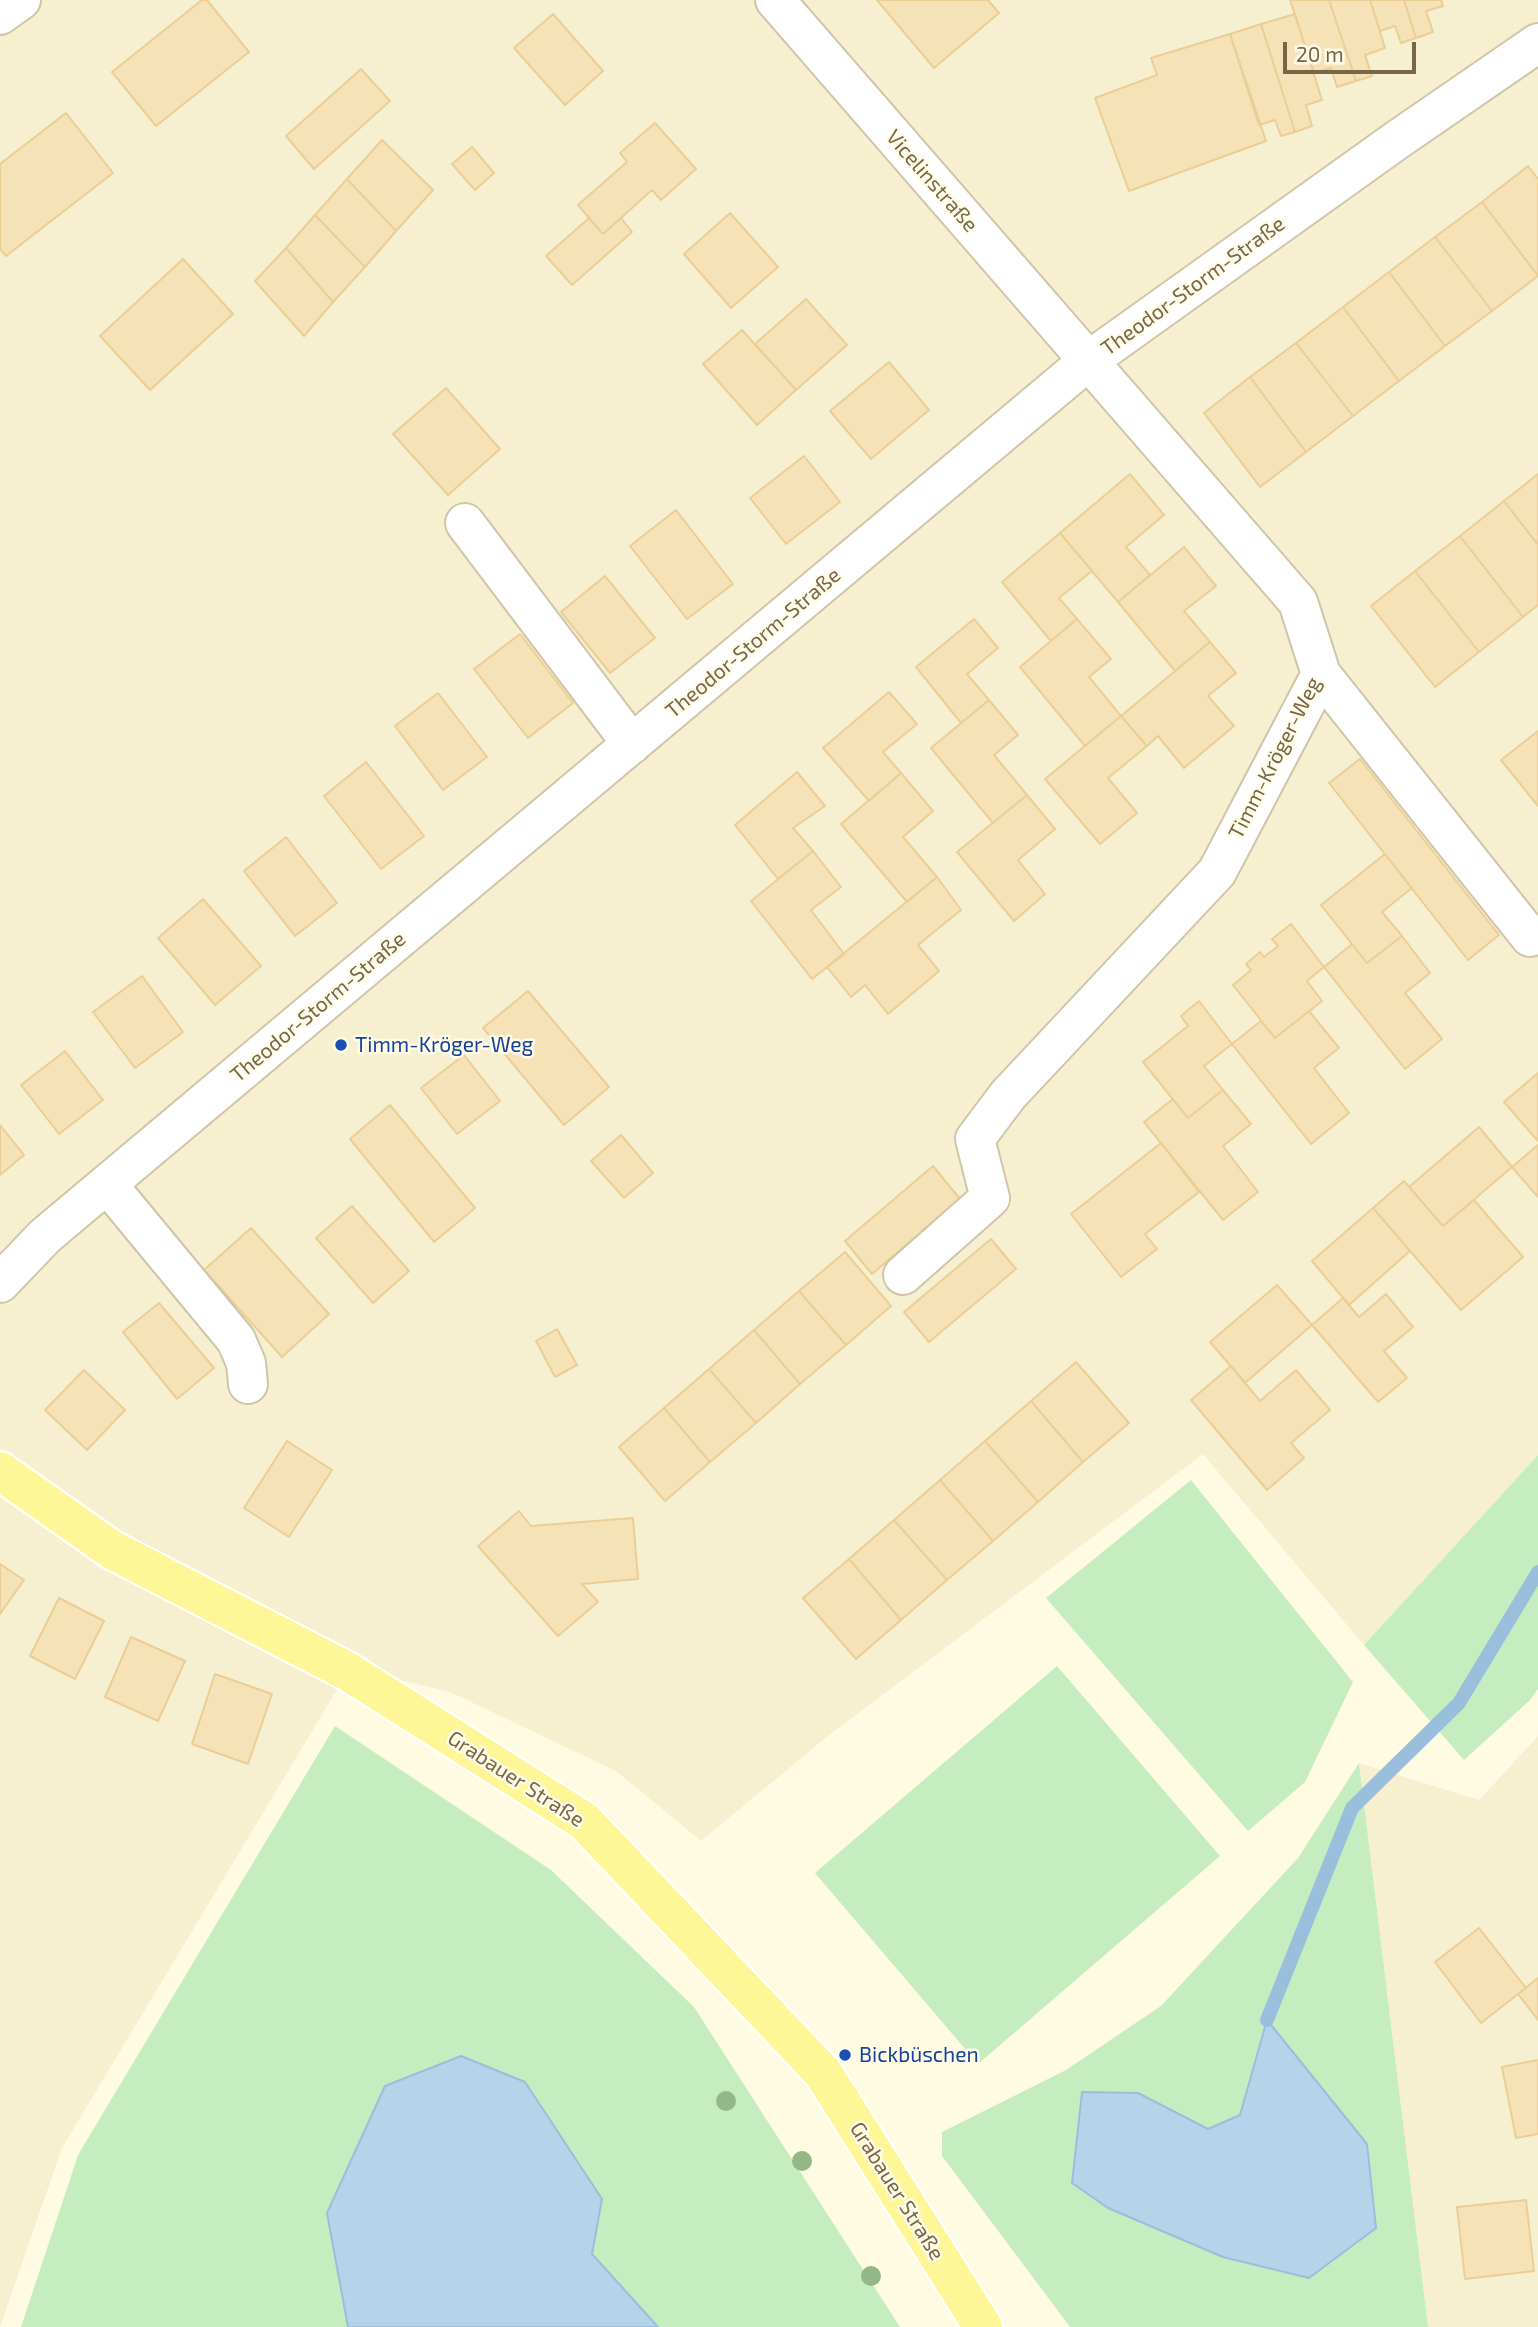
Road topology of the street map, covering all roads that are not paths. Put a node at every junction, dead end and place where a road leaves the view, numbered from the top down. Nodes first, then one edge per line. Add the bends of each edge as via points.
1 (21, 0) edge
2 (775, 0) edge
3 (0, 15) edge
4 (1538, 43) edge
5 (1088, 361) junction
6 (465, 523) dead end
7 (1321, 674) junction
8 (632, 744) junction
9 (1530, 937) dead end
10 (107, 1184) junction
11 (903, 1275) dead end
12 (0, 1283) edge
13 (248, 1384) dead end
14 (0, 1471) edge
15 (983, 2327) edge

1 - 3 street
2 - 5 street, Vicelinstraße
4 - 5 street, Theodor-Storm-Straße
5 - 7 street, Timm-Kröger-Weg via 1298,602
5 - 8 street, Theodor-Storm-Straße
6 - 8 street
7 - 9 street
7 - 11 street, Timm-Kröger-Weg via 1217,872 1008,1095 975,1139 990,1198
8 - 10 street, Theodor-Storm-Straße
10 - 12 street, Theodor-Storm-Straße via 45,1236
10 - 13 street via 236,1340 246,1363
14 - 15 main road, Grabauer Straße via 113,1550 347,1671 584,1821 823,2073

